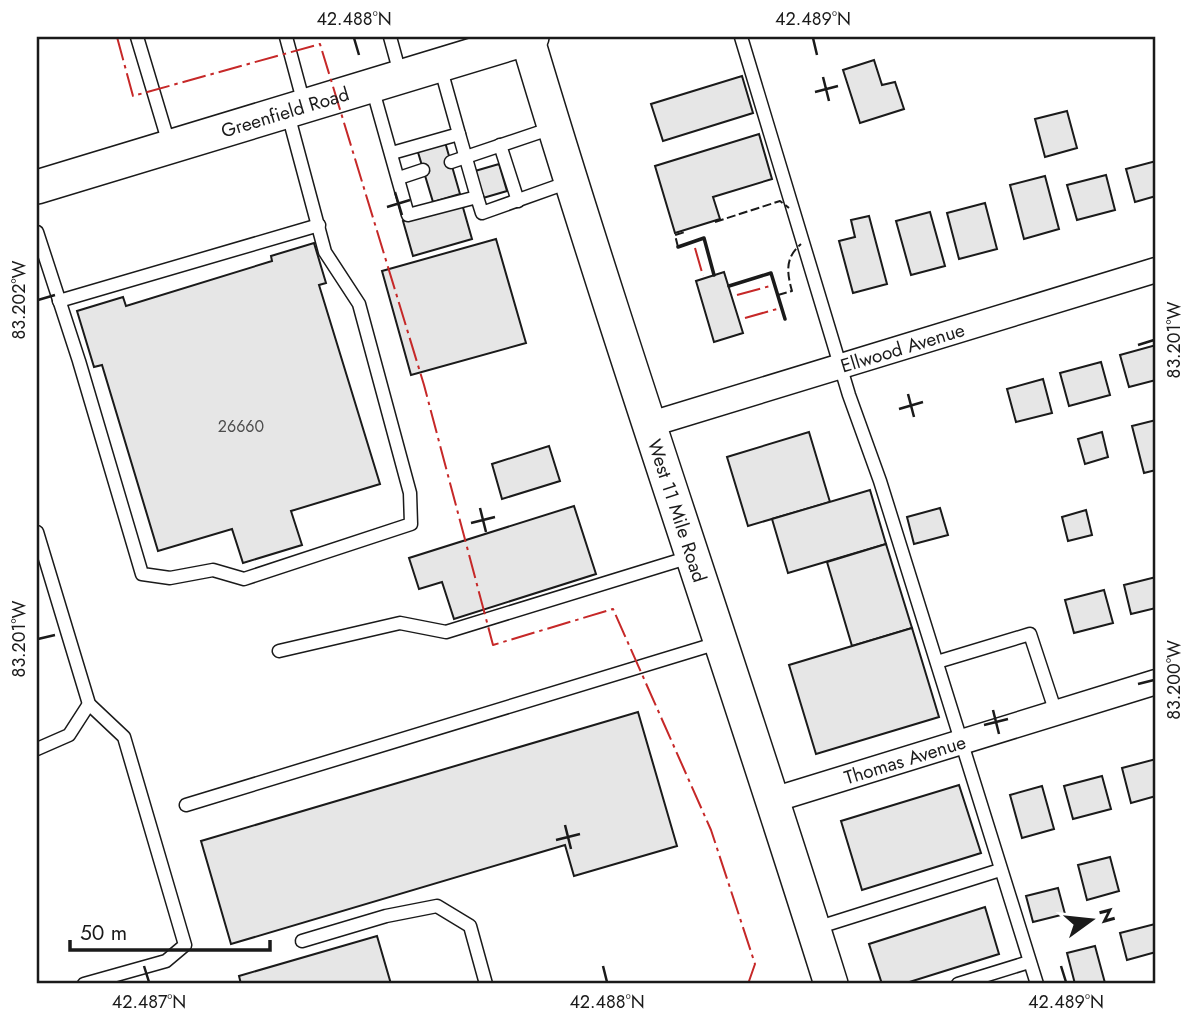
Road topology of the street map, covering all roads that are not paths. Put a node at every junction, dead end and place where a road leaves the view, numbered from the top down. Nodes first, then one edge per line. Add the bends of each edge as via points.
1 (137, 37) edge
2 (286, 37) edge
3 (390, 37) edge
4 (529, 37) edge
5 (741, 37) edge
6 (440, 66) junction
7 (387, 82) junction
8 (296, 109) junction
9 (555, 127) junction
10 (459, 134) junction
11 (500, 145) junction
12 (170, 147) junction
13 (392, 153) junction
14 (466, 158) junction
15 (450, 162) dead end
16 (424, 170) dead end
17 (399, 178) junction
18 (571, 181) junction
19 (37, 187) edge
20 (477, 197) junction
21 (518, 201) junction
22 (319, 225) junction
23 (37, 232) edge
24 (1156, 270) edge
25 (59, 301) junction
26 (841, 365) junction
27 (648, 425) junction
28 (37, 532) edge
29 (691, 557) junction
30 (722, 642) junction
31 (279, 651) dead end
32 (937, 662) junction
33 (1156, 682) edge
34 (89, 704) junction
35 (1056, 713) junction
36 (961, 743) junction
37 (37, 749) edge
38 (774, 800) junction
39 (186, 805) dead end
40 (1000, 870) junction
41 (813, 929) junction
42 (302, 941) dead end
43 (1029, 962) junction
44 (84, 984) edge
45 (486, 984) edge
46 (831, 984) edge
47 (958, 984) edge
48 (1037, 984) edge

1 - 12 lane
2 - 8 lane
3 - 7 lane
4 - 6 main road, Greenfield Road
4 - 9 main road, West 11 Mile Road
5 - 26 lane
6 - 7 main road, Greenfield Road
6 - 10 lane
7 - 8 main road, Greenfield Road
7 - 13 lane
8 - 12 main road, Greenfield Road
8 - 22 lane
9 - 11 lane
9 - 18 main road, West 11 Mile Road
10 - 13 lane
10 - 14 lane
11 - 14 lane
11 - 21 lane
12 - 19 main road, Greenfield Road
13 - 17 lane
14 - 15 lane
14 - 20 lane
16 - 17 lane
17 - 20 lane via 408,215
18 - 21 lane
18 - 27 main road, West 11 Mile Road
20 - 21 lane via 482,213
22 - 25 lane
22 - 25 lane via 325,252 359,304 410,493 411,524 244,579 213,570 170,578 142,574
23 - 25 lane
24 - 26 street, Ellwood Avenue
26 - 27 street, Ellwood Avenue
26 - 32 lane
27 - 29 main road, West 11 Mile Road
28 - 34 lane
29 - 30 main road, West 11 Mile Road
29 - 31 lane via 446,632 400,623
30 - 38 main road, West 11 Mile Road
30 - 39 lane
32 - 35 lane via 1030,634
32 - 36 lane
33 - 35 street, Thomas Avenue
34 - 37 lane via 69,735
34 - 44 lane via 124,737 185,945 166,961
35 - 36 street, Thomas Avenue
36 - 38 street, Thomas Avenue
36 - 40 lane
38 - 41 main road, West 11 Mile Road
40 - 41 lane
40 - 43 lane
41 - 46 main road, West 11 Mile Road
42 - 45 lane via 437,906 470,926
43 - 47 lane
43 - 48 lane

